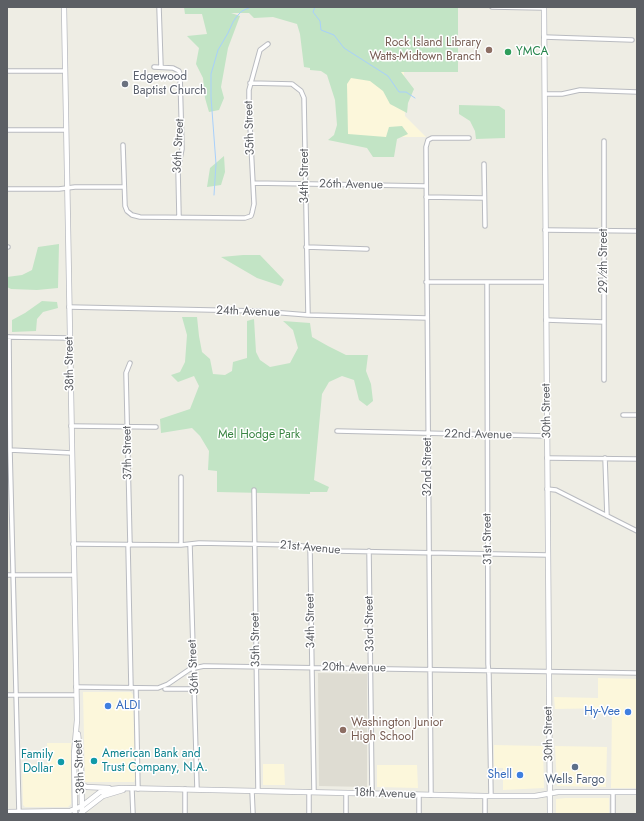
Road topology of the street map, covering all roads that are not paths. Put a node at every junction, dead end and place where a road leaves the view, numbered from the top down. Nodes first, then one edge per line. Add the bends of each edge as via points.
1 (64, 7) edge
2 (159, 7) edge
3 (492, 7) edge
4 (496, 7) edge
5 (544, 7) edge
6 (544, 37) junction
7 (632, 40) dead end
8 (268, 44) dead end
9 (161, 67) junction
10 (154, 68) dead end
11 (7, 71) edge
12 (65, 71) junction
13 (250, 83) junction
14 (637, 92) edge
15 (545, 94) junction
16 (7, 130) edge
17 (66, 130) junction
18 (469, 138) dead end
19 (604, 141) dead end
20 (123, 145) dead end
21 (484, 164) dead end
22 (253, 183) junction
23 (305, 184) junction
24 (426, 186) junction
25 (124, 187) junction
26 (67, 188) junction
27 (7, 189) edge
28 (426, 197) junction
29 (484, 198) junction
30 (179, 217) junction
31 (485, 226) dead end
32 (545, 230) junction
33 (604, 231) junction
34 (637, 231) edge
35 (306, 247) junction
36 (367, 248) dead end
37 (426, 282) junction
38 (487, 282) junction
39 (546, 282) junction
40 (69, 307) junction
41 (308, 315) junction
42 (427, 318) junction
43 (546, 320) junction
44 (604, 322) junction
45 (8, 337) edge
46 (70, 338) junction
47 (130, 363) dead end
48 (604, 380) dead end
49 (623, 415) dead end
50 (637, 415) edge
51 (71, 426) junction
52 (156, 427) dead end
53 (128, 428) junction
54 (337, 431) dead end
55 (428, 434) junction
56 (488, 435) junction
57 (547, 436) junction
58 (10, 450) junction
59 (72, 453) junction
60 (547, 458) junction
61 (605, 458) junction
62 (637, 459) edge
63 (181, 476) dead end
64 (9, 484) edge
65 (547, 489) junction
66 (254, 490) dead end
67 (607, 516) junction
68 (637, 531) edge
69 (73, 544) junction
70 (190, 544) junction
71 (255, 544) junction
72 (129, 545) junction
73 (182, 545) junction
74 (310, 547) junction
75 (369, 551) junction
76 (429, 552) junction
77 (488, 554) junction
78 (548, 555) junction
79 (7, 575) edge
80 (13, 575) junction
81 (74, 575) junction
82 (257, 667) junction
83 (193, 668) junction
84 (312, 668) junction
85 (371, 669) junction
86 (430, 670) junction
87 (489, 670) junction
88 (548, 672) junction
89 (637, 673) edge
90 (76, 687) junction
91 (131, 688) junction
92 (136, 688) junction
93 (165, 689) dead end
94 (195, 689) junction
95 (7, 695) edge
96 (16, 695) junction
97 (76, 695) junction
98 (77, 720) junction
99 (81, 782) junction
100 (112, 789) junction
101 (135, 789) junction
102 (185, 789) junction
103 (197, 789) junction
104 (252, 791) junction
105 (258, 791) junction
106 (311, 792) junction
107 (346, 792) junction
108 (613, 792) junction
109 (637, 792) edge
110 (372, 793) junction
111 (550, 793) junction
112 (419, 795) junction
113 (431, 795) junction
114 (485, 796) junction
115 (491, 796) junction
116 (82, 806) junction
117 (7, 812) edge
118 (20, 813) edge
119 (78, 813) edge
120 (133, 814) edge
121 (186, 814) edge
122 (253, 814) edge
123 (309, 814) edge
124 (346, 814) edge
125 (419, 814) edge
126 (485, 814) edge
127 (550, 814) edge
128 (613, 814) edge

1 - 12 street, 38th Street
2 - 9 street
3 - 4 street
4 - 5 street
5 - 6 street, 30th Street
6 - 7 street
6 - 15 street, 30th Street
8 - 13 street, 35th Street via 260,50
9 - 10 street, 36th Street
9 - 30 street, 36th Street via 177,69 181,77 182,148 178,169
11 - 12 street
12 - 17 street, 38th Street
13 - 22 street, 35th Street
13 - 23 street, 34th Street via 292,84 303,94
14 - 15 street via 580,90
15 - 32 street, 30th Street
16 - 17 street
17 - 26 street, 38th Street
18 - 24 street, 32nd Street via 435,137 428,140
19 - 33 street, 29½th Street
20 - 25 street
21 - 29 street
22 - 23 street, 26th Avenue
22 - 30 street, 35th Street via 251,216
23 - 24 street, 26th Avenue
23 - 35 street, 34th Street
24 - 28 street, 32nd Street
25 - 26 street
25 - 30 street via 124,206 132,215
26 - 27 street
26 - 40 street, 38th Street
28 - 29 street
28 - 37 street, 32nd Street
29 - 31 street
32 - 33 street
32 - 39 street, 30th Street
33 - 34 street
33 - 44 street, 29½th Street
35 - 36 street
35 - 41 street, 34th Street
37 - 38 street
37 - 42 street, 32nd Street
38 - 39 street
38 - 56 street, 31st Street
39 - 43 street, 30th Street
40 - 41 street, 24th Avenue via 258,311
40 - 46 street, 38th Street
41 - 42 street, 24th Avenue
42 - 55 street, 32nd Street
43 - 44 street
43 - 57 street, 30th Street
44 - 48 street, 29½th Street
45 - 46 street
45 - 58 street
46 - 51 street, 38th Street
47 - 53 street, 37th Street via 126,373
49 - 50 street
51 - 53 street
51 - 59 street, 38th Street
52 - 53 street
53 - 72 street, 37th Street
54 - 55 street, 22nd Avenue
55 - 56 street, 22nd Avenue
55 - 76 street, 32nd Street
56 - 57 street, 22nd Avenue
56 - 77 street, 31st Street
57 - 60 street, 30th Street
58 - 59 street
58 - 64 street
59 - 69 street, 38th Street
60 - 61 street
60 - 65 street, 30th Street
61 - 62 street
61 - 67 street
63 - 73 street
64 - 80 street
65 - 67 street via 556,490
65 - 78 street, 30th Street
66 - 71 street, 35th Street
67 - 68 street
69 - 72 street, 21st Avenue
69 - 81 street, 38th Street
70 - 71 street, 21st Avenue
70 - 73 street, 21st Avenue
70 - 83 street, 36th Street
71 - 74 street, 21st Avenue
71 - 82 street, 35th Street
72 - 73 street, 21st Avenue
72 - 91 street, 37th Street
74 - 75 street, 21st Avenue via 335,551
74 - 84 street, 34th Street
75 - 76 street, 21st Avenue
75 - 85 street, 33rd Street
76 - 77 street, 21st Avenue
76 - 86 street, 32nd Street
77 - 78 street, 21st Avenue
77 - 87 street, 31st Street
78 - 88 street, 30th Street
79 - 80 street
80 - 81 street
80 - 96 street
81 - 90 street, 38th Street
82 - 83 street, 20th Avenue
82 - 84 street, 20th Avenue
82 - 105 street, 35th Street
83 - 92 street, 20th Avenue via 161,687
83 - 94 street, 36th Street
84 - 85 street, 20th Avenue
84 - 106 street, 34th Street
85 - 86 street, 20th Avenue
85 - 110 street, 33rd Street
86 - 87 street, 20th Avenue
86 - 113 street, 32nd Street
87 - 88 street, 20th Avenue
87 - 115 street, 31st Street
88 - 89 street, 20th Avenue
88 - 111 street, 30th Street
90 - 91 street, 20th Avenue
90 - 97 street, 38th Street
91 - 92 street, 20th Avenue
92 - 101 street
93 - 94 street
94 - 103 street, 36th Street
95 - 96 street
96 - 97 street
96 - 118 street
97 - 98 street, 38th Street
98 - 99 street, 38th Street
98 - 119 street, 38th Street via 74,754
99 - 100 street via 87,787
99 - 116 street, 38th Street
100 - 101 street, 18th Avenue
100 - 116 street, 18th Avenue via 100,792
101 - 102 street, 18th Avenue
101 - 119 street, 18th Avenue via 109,794
101 - 120 street
102 - 103 street, 18th Avenue
102 - 121 street
103 - 104 street, 18th Avenue
104 - 105 street, 18th Avenue
104 - 122 street
105 - 106 street, 18th Avenue
106 - 107 street, 18th Avenue
106 - 123 street, 34th Street
107 - 110 street, 18th Avenue
107 - 124 street
108 - 109 street, 18th Avenue
108 - 111 street, 18th Avenue
108 - 128 street
110 - 112 street, 18th Avenue
111 - 115 street, 18th Avenue via 535,796
111 - 127 street, 30th Street
112 - 113 street, 18th Avenue
112 - 125 street
113 - 114 street, 18th Avenue
114 - 115 street, 18th Avenue
114 - 126 street
116 - 119 street, 38th Street
117 - 118 street, 18th Avenue
118 - 119 street, 18th Avenue

